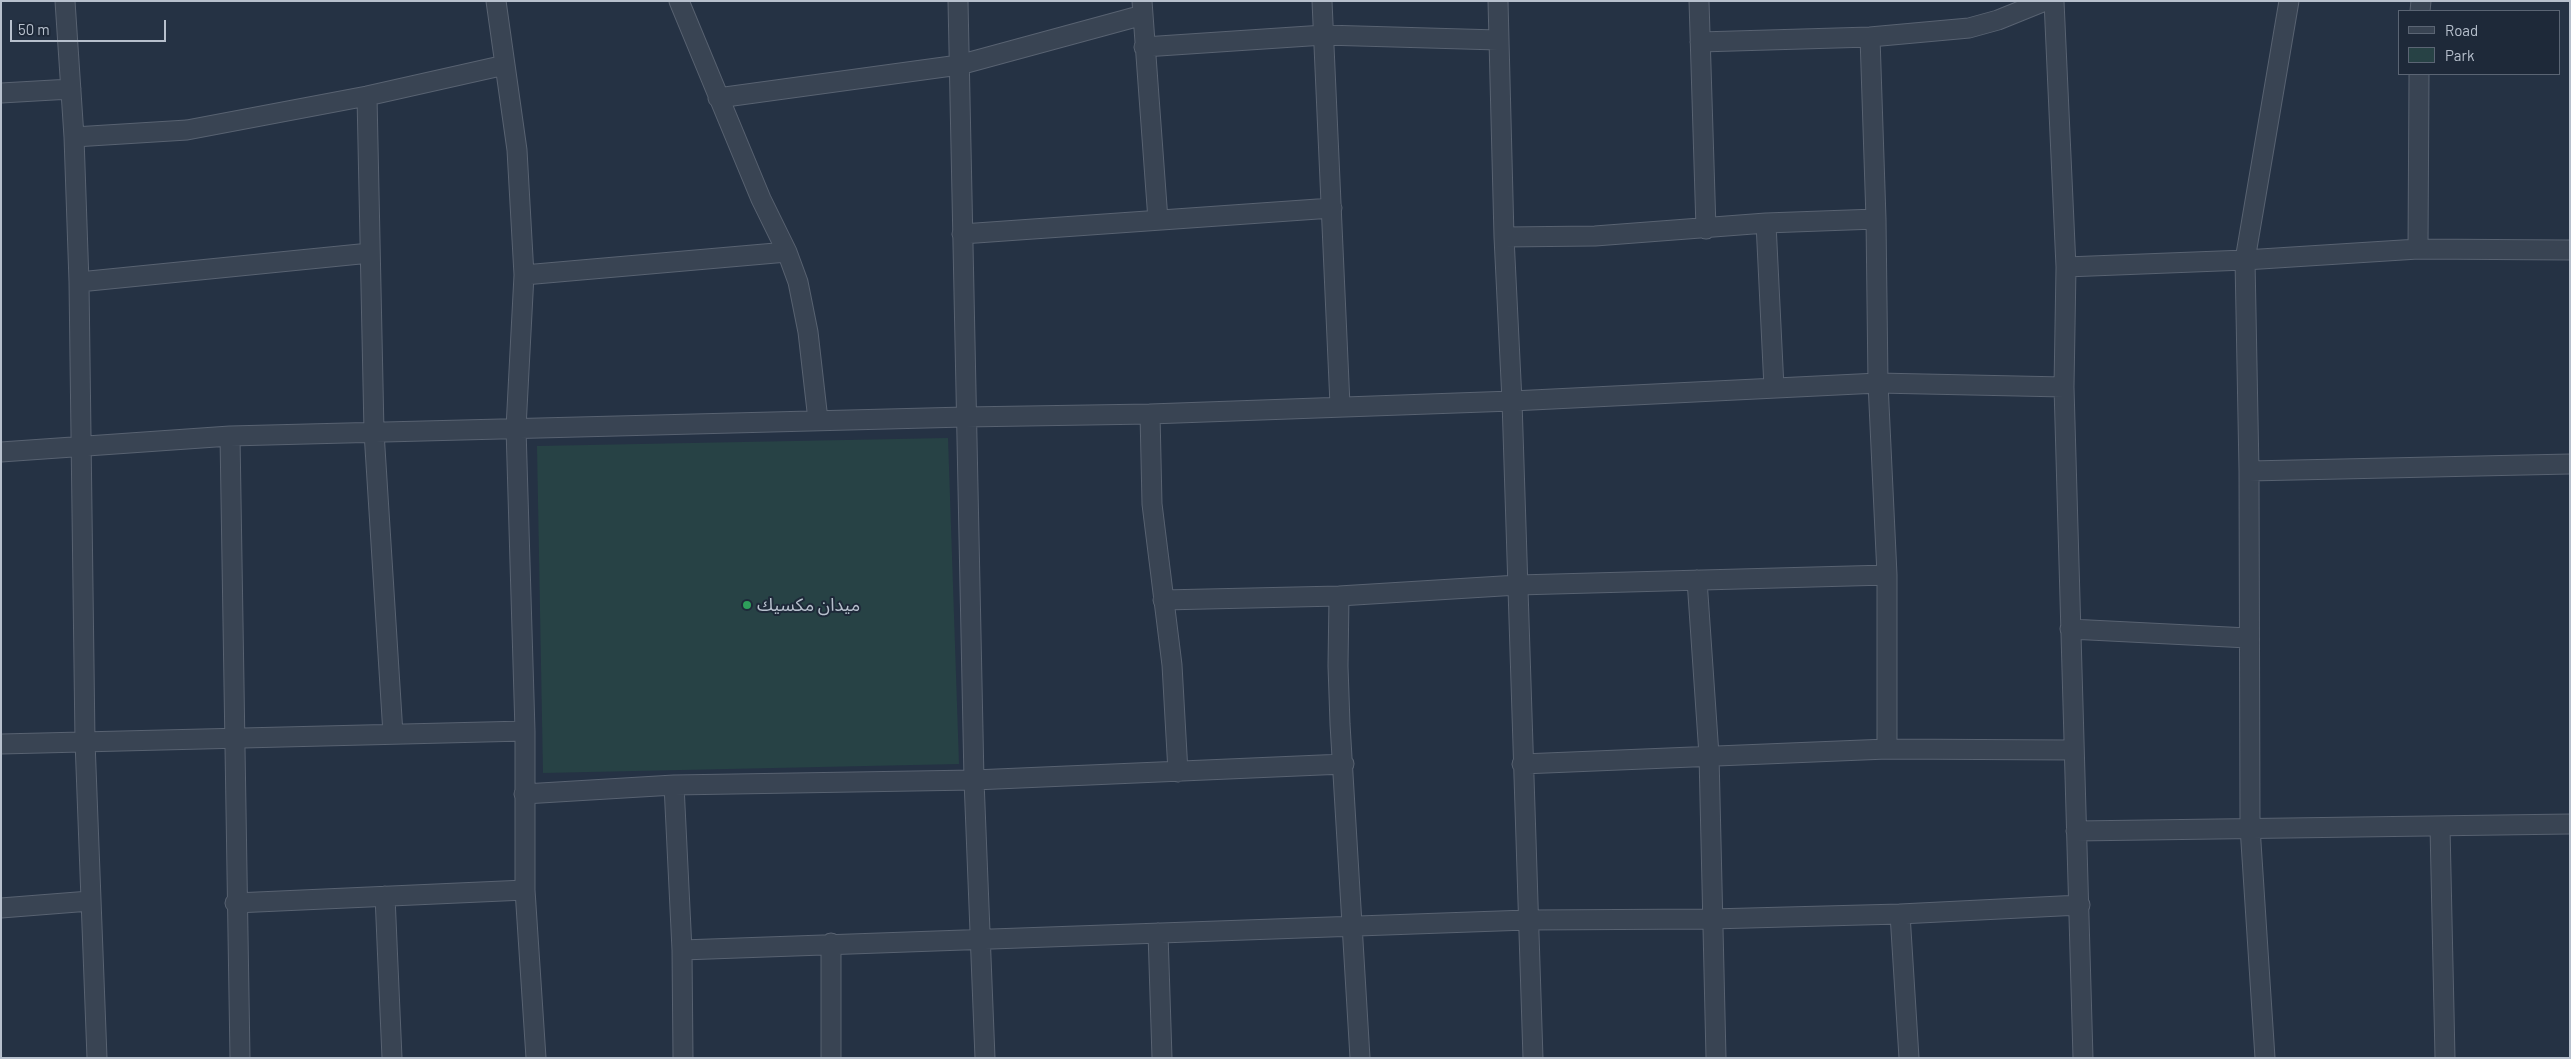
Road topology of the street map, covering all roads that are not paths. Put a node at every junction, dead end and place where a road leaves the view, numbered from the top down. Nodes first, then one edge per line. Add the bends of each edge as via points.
1 (65, 1) edge
2 (496, 1) edge
3 (679, 1) edge
4 (958, 1) edge
5 (1322, 1) edge
6 (1498, 1) edge
7 (1699, 1) edge
8 (2045, 1) edge
9 (2054, 1) edge
10 (2289, 1) edge
11 (1142, 8) edge
12 (1324, 35) junction
13 (1870, 37) junction
14 (1498, 40) junction
15 (1700, 42) junction
16 (1144, 47) junction
17 (505, 65) junction
18 (960, 65) junction
19 (2419, 75) edge
20 (71, 89) junction
21 (1, 93) edge
22 (366, 96) junction
23 (718, 98) junction
24 (74, 137) junction
25 (1332, 208) junction
26 (1876, 219) junction
27 (1158, 220) junction
28 (1766, 223) junction
29 (1706, 229) junction
30 (962, 234) junction
31 (1504, 237) junction
32 (2418, 249) junction
33 (2570, 250) edge
34 (370, 252) junction
35 (787, 252) junction
36 (2245, 260) junction
37 (2066, 267) junction
38 (524, 275) junction
39 (79, 282) junction
40 (1878, 383) junction
41 (1774, 388) junction
42 (2064, 388) junction
43 (1512, 401) junction
44 (1340, 405) junction
45 (1150, 414) junction
46 (966, 417) junction
47 (818, 420) junction
48 (516, 428) junction
49 (374, 432) junction
50 (230, 436) junction
51 (82, 445) junction
52 (1, 452) edge
53 (2570, 464) edge
54 (2249, 471) junction
55 (1887, 575) junction
56 (1697, 580) junction
57 (1518, 585) junction
58 (1339, 596) junction
59 (1164, 600) junction
60 (2070, 629) junction
61 (2248, 638) junction
62 (525, 731) junction
63 (394, 734) junction
64 (234, 738) junction
65 (85, 742) junction
66 (1, 744) edge
67 (1887, 749) junction
68 (2073, 750) junction
69 (1709, 755) junction
70 (1344, 764) junction
71 (1522, 764) junction
72 (1178, 772) junction
73 (974, 780) junction
74 (674, 785) junction
75 (524, 794) junction
76 (2570, 824) edge
77 (2440, 826) junction
78 (2250, 827) junction
79 (2076, 831) junction
80 (525, 890) junction
81 (385, 896) junction
82 (90, 901) junction
83 (236, 903) junction
84 (2080, 905) junction
85 (1, 908) edge
86 (1900, 914) junction
87 (1711, 919) junction
88 (1528, 920) junction
89 (1354, 928) junction
90 (1158, 933) junction
91 (980, 938) junction
92 (831, 943) junction
93 (682, 950) junction
94 (97, 1058) edge
95 (240, 1058) edge
96 (392, 1058) edge
97 (536, 1058) edge
98 (683, 1058) edge
99 (831, 1058) edge
100 (985, 1058) edge
101 (1162, 1058) edge
102 (1360, 1058) edge
103 (1533, 1058) edge
104 (1716, 1058) edge
105 (1909, 1058) edge
106 (2083, 1058) edge
107 (2266, 1058) edge
108 (2445, 1058) edge

1 - 20 street
2 - 17 street
3 - 23 street
4 - 18 street
5 - 12 street
6 - 14 street
7 - 15 street
8 - 13 street via 1969,28
9 - 37 street
10 - 36 street
11 - 16 street
11 - 18 street
12 - 14 street
12 - 16 street
12 - 25 street
13 - 15 street
13 - 26 street
14 - 31 street
15 - 29 street
16 - 27 street
17 - 22 street
17 - 38 street via 517,150
18 - 23 street
18 - 30 street
19 - 32 street
20 - 21 street
20 - 24 street
22 - 24 street via 187,130
22 - 34 street
23 - 35 street via 760,200
24 - 39 street
25 - 27 street
25 - 44 street
26 - 28 street
26 - 40 street
27 - 30 street
28 - 29 street
28 - 41 street
29 - 31 street via 1595,236
30 - 46 street
31 - 43 street
32 - 33 street
32 - 36 street
34 - 39 street
34 - 49 street
35 - 38 street
35 - 47 street via 802,299
36 - 37 street
36 - 54 street
37 - 42 street
38 - 48 street
39 - 51 street
40 - 41 street
40 - 42 street
40 - 55 street
41 - 43 street
42 - 60 street
43 - 44 street
43 - 57 street
44 - 45 street
45 - 46 street
45 - 59 street via 1152,504
46 - 47 street
46 - 73 street
47 - 48 street
48 - 49 street
48 - 62 street
49 - 50 street
49 - 63 street
50 - 51 street
50 - 64 street
51 - 52 street
51 - 65 street
53 - 54 street
54 - 61 street
55 - 56 street
55 - 67 street
56 - 57 street
56 - 69 street
57 - 58 street
57 - 71 street
58 - 59 street
58 - 70 street via 1338,666
59 - 72 street via 1175,692
60 - 61 street
60 - 68 street
61 - 78 street
62 - 63 street
62 - 75 street
63 - 64 street
64 - 65 street
64 - 83 street
65 - 66 street
65 - 82 street
67 - 68 street
67 - 69 street
68 - 79 street
69 - 71 street
69 - 87 street
70 - 72 street
70 - 89 street
71 - 88 street
72 - 73 street
73 - 74 street
73 - 91 street
74 - 75 street
74 - 93 street
75 - 80 street
76 - 77 street
77 - 78 street
77 - 108 street
78 - 79 street
78 - 107 street
79 - 84 street
80 - 81 street
80 - 97 street
81 - 83 street
81 - 96 street
82 - 85 street
82 - 94 street
83 - 95 street
84 - 86 street
84 - 106 street
86 - 87 street
86 - 105 street
87 - 88 street
87 - 104 street
88 - 89 street
88 - 103 street
89 - 90 street
89 - 102 street
90 - 91 street
90 - 101 street
91 - 92 street
91 - 100 street
92 - 93 street
92 - 99 street
93 - 98 street

